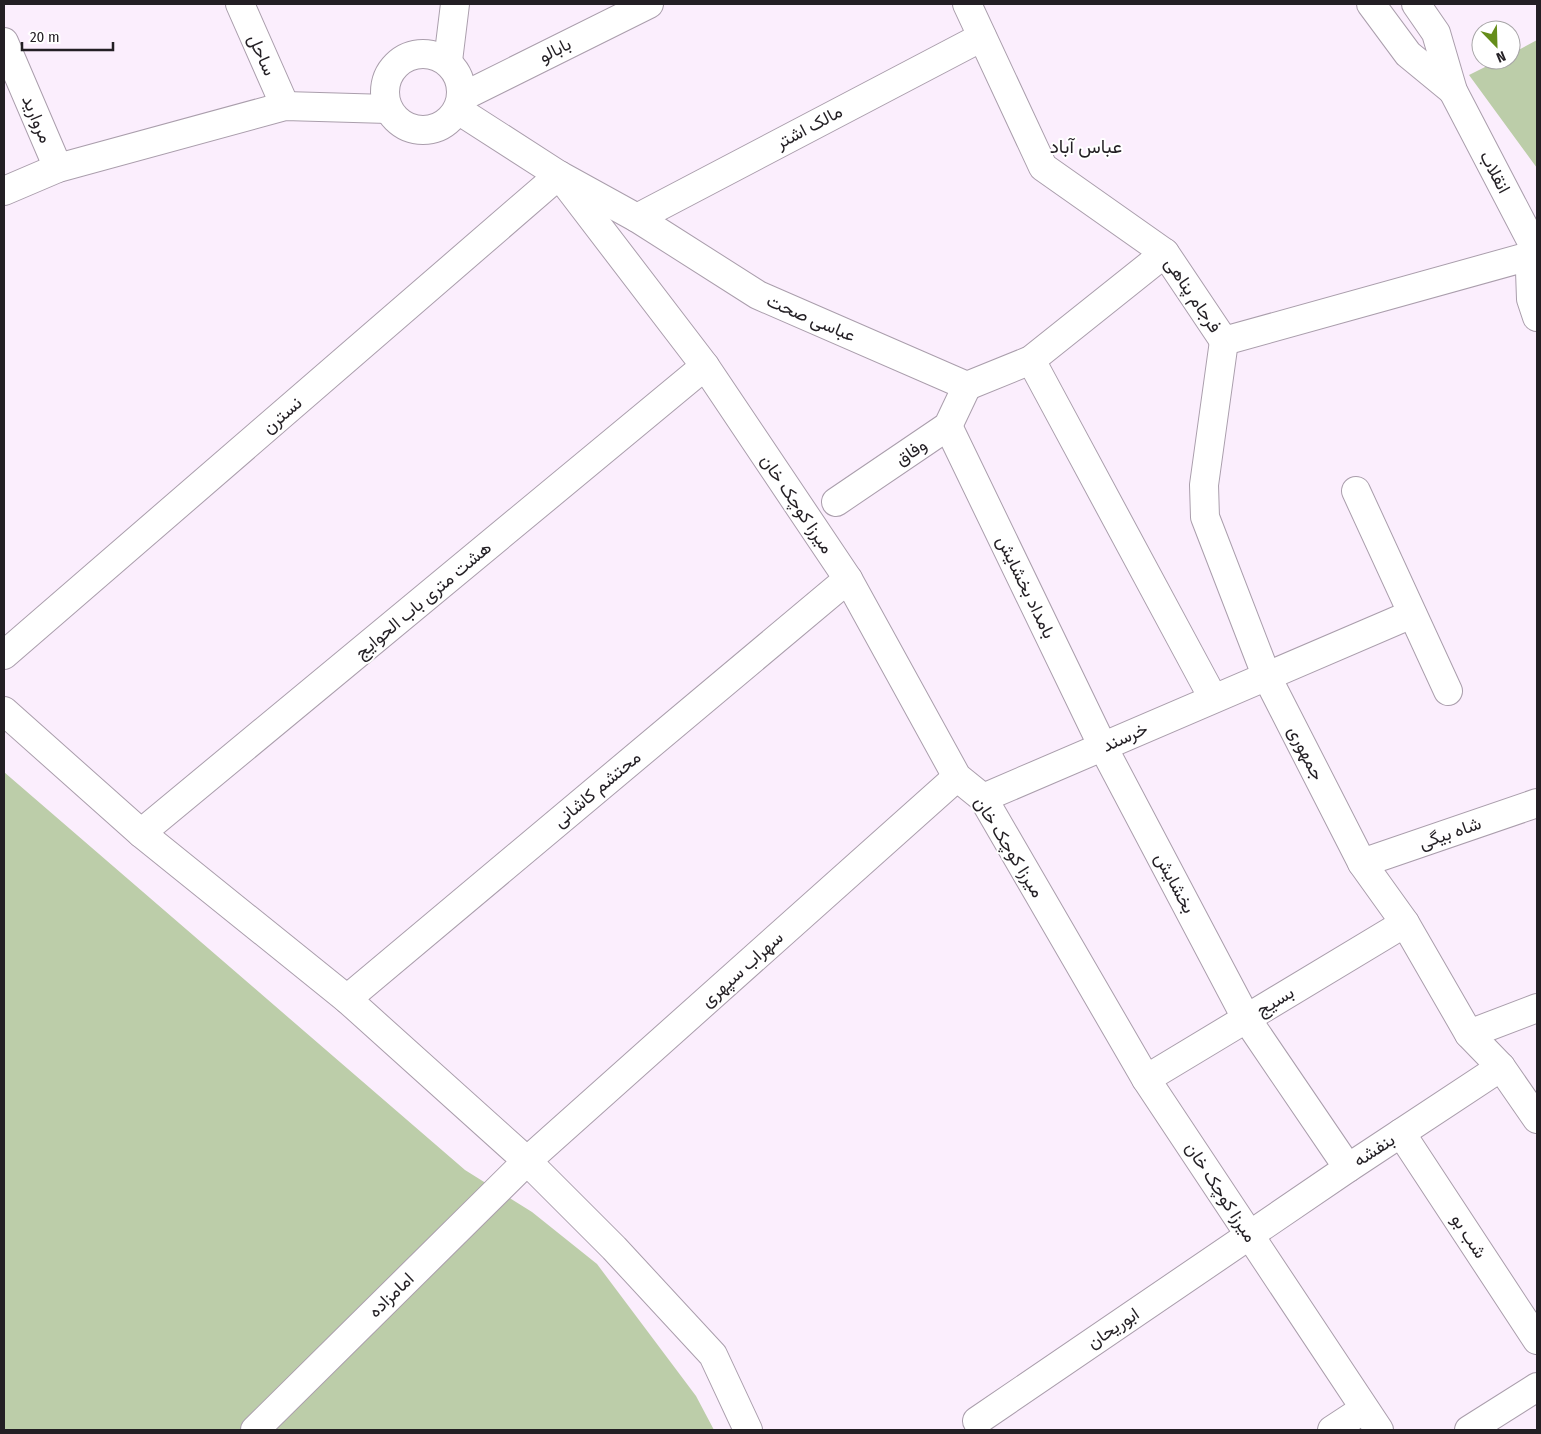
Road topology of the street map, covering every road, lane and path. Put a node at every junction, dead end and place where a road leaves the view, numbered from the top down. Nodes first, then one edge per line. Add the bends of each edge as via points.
1 (240, 4) edge
2 (456, 4) edge
3 (649, 4) edge
4 (967, 4) edge
5 (1371, 4) edge
6 (1416, 4) edge
7 (982, 37) junction
8 (4, 42) edge
9 (448, 62) junction
10 (1453, 91) junction
11 (460, 103) junction
12 (285, 106) junction
13 (388, 108) junction
14 (58, 168) junction
15 (560, 175) junction
16 (4, 191) edge
17 (637, 218) junction
18 (1165, 253) junction
19 (1537, 254) edge
20 (1537, 317) edge
21 (1224, 340) junction
22 (1031, 360) junction
23 (705, 366) junction
24 (967, 386) junction
25 (948, 426) junction
26 (1356, 491) dead end
27 (836, 502) dead end
28 (848, 579) junction
29 (1412, 614) junction
30 (4, 656) edge
31 (1266, 676) junction
32 (1448, 691) dead end
33 (1213, 698) junction
34 (4, 711) edge
35 (1103, 747) junction
36 (957, 777) junction
37 (983, 798) junction
38 (1537, 803) edge
39 (141, 833) junction
40 (1362, 864) junction
41 (1404, 923) junction
42 (347, 1000) junction
43 (1537, 1008) edge
44 (1246, 1018) junction
45 (1469, 1034) junction
46 (1501, 1067) junction
47 (1146, 1079) junction
48 (1537, 1119) edge
49 (1401, 1133) junction
50 (527, 1161) junction
51 (1348, 1168) junction
52 (1249, 1235) junction
53 (1537, 1340) edge
54 (1537, 1388) edge
55 (1372, 1420) edge
56 (977, 1421) dead end
57 (255, 1430) edge
58 (748, 1430) edge
59 (1332, 1430) edge
60 (1469, 1430) edge

1 - 12 street, ساحل
2 - 9 street
3 - 11 street, بابالو
4 - 7 street, فرجام پناهی
5 - 10 street, انقلاب via 1408,54
6 - 10 street, انقلاب via 1436,33
7 - 17 street, مالک اشتر
7 - 18 street, فرجام پناهی via 1043,167
8 - 14 street, مروارید
9 - 11 street via 462,84
9 - 13 street via 436,55 422,53 398,63 385,85
10 - 19 street, انقلاب
11 - 13 street via 451,120 429,130 405,126
11 - 15 street, عباسی صحت
12 - 13 street
12 - 14 street
14 - 16 street
15 - 17 street, عباسی صحت
15 - 23 street, میرزا کوچک خان
15 - 30 street, نسترن
17 - 24 street, عباسی صحت via 758,295
18 - 21 street, فرجام پناهی
18 - 22 street
19 - 20 street via 1530,271 1531,299
19 - 21 street, فرجام پناهی
21 - 31 street, جمهوری via 1204,485 1205,517
22 - 24 street
22 - 33 street
23 - 28 street, میرزا کوچک خان
23 - 39 street, هشت متری باب الحوایج
24 - 25 street
25 - 27 street, وفاق
25 - 35 street, بامداد بخشایش
26 - 29 street
28 - 36 street, میرزا کوچک خان
28 - 42 street, محتشم کاشانی
29 - 31 street, خرسند
29 - 32 street
31 - 33 street, خرسند
31 - 40 street, جمهوری
33 - 35 street, خرسند
34 - 39 street
35 - 37 street, خرسند
35 - 44 street, بخشایش
36 - 37 street, میرزا کوچک خان
36 - 50 street, سهراب سپهری
37 - 47 street, میرزا کوچک خان
38 - 40 street, شاه بیگی
39 - 42 street
40 - 41 street, جمهوری
41 - 44 street, بسیج
41 - 45 street, جمهوری
42 - 50 street
43 - 45 street
44 - 47 street, بسیج
44 - 51 street, بخشایش
45 - 46 street, جمهوری
46 - 48 street, جمهوری
46 - 49 street, بنفشه
47 - 52 street, میرزا کوچک خان
49 - 51 street, بنفشه
49 - 53 street, شب بو
50 - 57 street, امامزاده
50 - 58 street via 614,1248 713,1355
51 - 52 street, بنفشه
52 - 55 street, میرزا کوچک خان
52 - 56 street, ابوریحان
54 - 60 street
55 - 59 street

